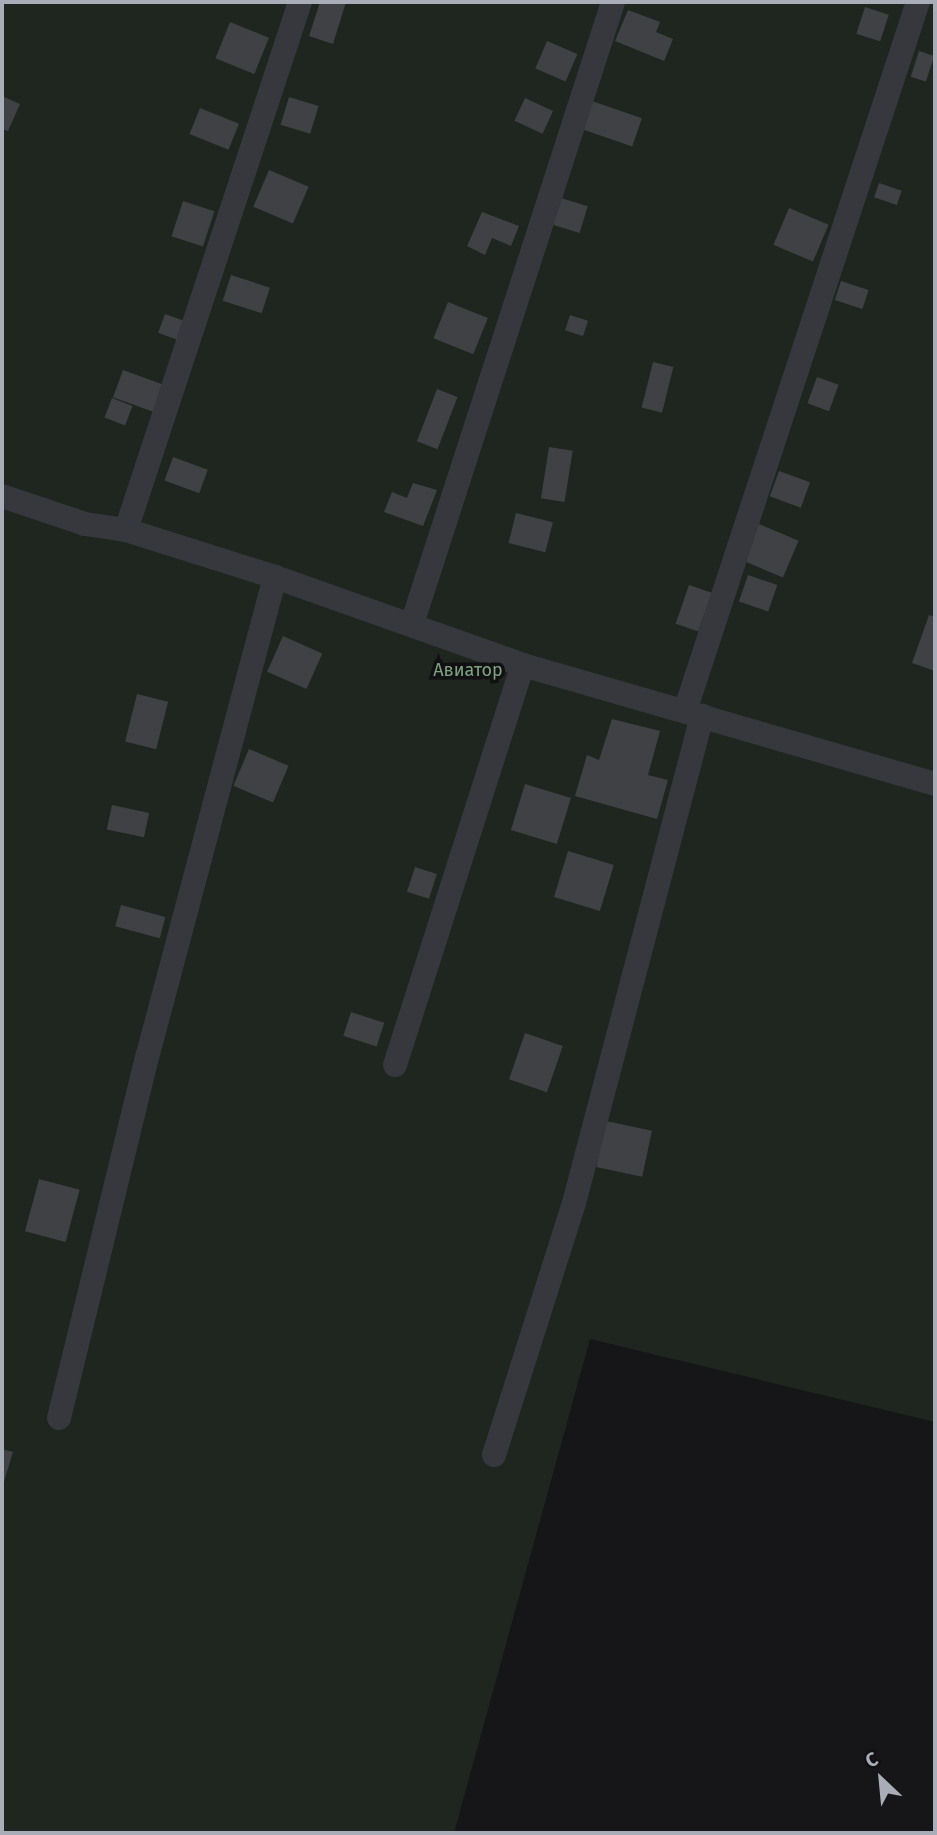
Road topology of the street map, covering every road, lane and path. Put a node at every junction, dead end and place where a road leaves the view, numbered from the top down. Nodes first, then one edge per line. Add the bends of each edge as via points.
1 (300, 2) edge
2 (612, 2) edge
3 (918, 2) edge
4 (2, 496) edge
5 (127, 530) junction
6 (275, 577) junction
7 (412, 624) junction
8 (523, 665) junction
9 (693, 714) junction
10 (935, 785) edge
11 (395, 1065) dead end
12 (59, 1418) dead end
13 (494, 1455) dead end

1 - 5 street
2 - 7 street
3 - 9 street
4 - 5 street via 85,524
5 - 6 street
6 - 7 street
6 - 12 street via 148,1054
7 - 8 street
8 - 9 street
8 - 11 street
9 - 10 street
9 - 13 street via 574,1203

